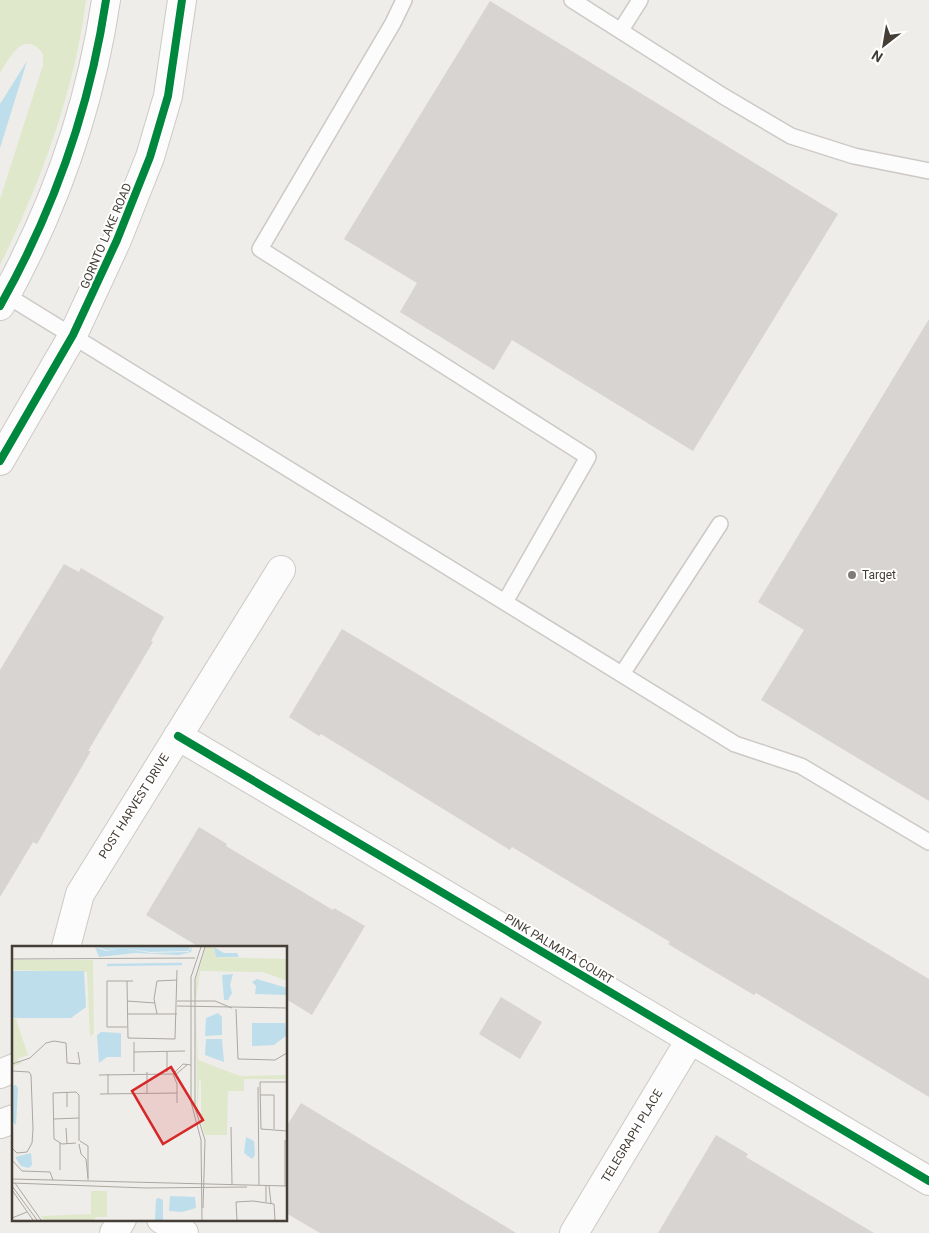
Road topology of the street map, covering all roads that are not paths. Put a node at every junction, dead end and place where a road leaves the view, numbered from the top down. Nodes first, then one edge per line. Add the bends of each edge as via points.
1 (106, 0) edge
2 (182, 0) edge
3 (404, 0) edge
4 (572, 0) edge
5 (640, 0) edge
6 (621, 30) junction
7 (929, 171) edge
8 (3, 300) edge
9 (73, 334) junction
10 (0, 461) edge
11 (720, 524) dead end
12 (281, 570) dead end
13 (505, 602) junction
14 (622, 674) junction
15 (178, 736) junction
16 (929, 842) edge
17 (66, 946) edge
18 (690, 1040) junction
19 (12, 1069) edge
20 (0, 1074) edge
21 (929, 1181) edge
22 (121, 1220) edge
23 (163, 1220) edge
24 (114, 1233) edge
25 (184, 1233) edge
26 (574, 1233) edge

1 - 8 street via 71,147 45,215
2 - 9 street, GORNTO LAKE ROAD via 168,96 150,157 100,280
3 - 13 lane via 260,249 588,457
4 - 6 lane
5 - 6 lane
6 - 7 lane via 791,136 854,156
8 - 9 lane
9 - 10 street, GORNTO LAKE ROAD
9 - 13 lane
11 - 14 lane
12 - 15 street, POST HARVEST DRIVE
13 - 14 lane
14 - 16 lane via 735,744 801,766
15 - 17 street, POST HARVEST DRIVE via 80,894
15 - 18 street, PINK PALMATA COURT
18 - 21 street, PINK PALMATA COURT
18 - 26 street, TELEGRAPH PLACE
19 - 20 street
22 - 24 street
23 - 25 street

